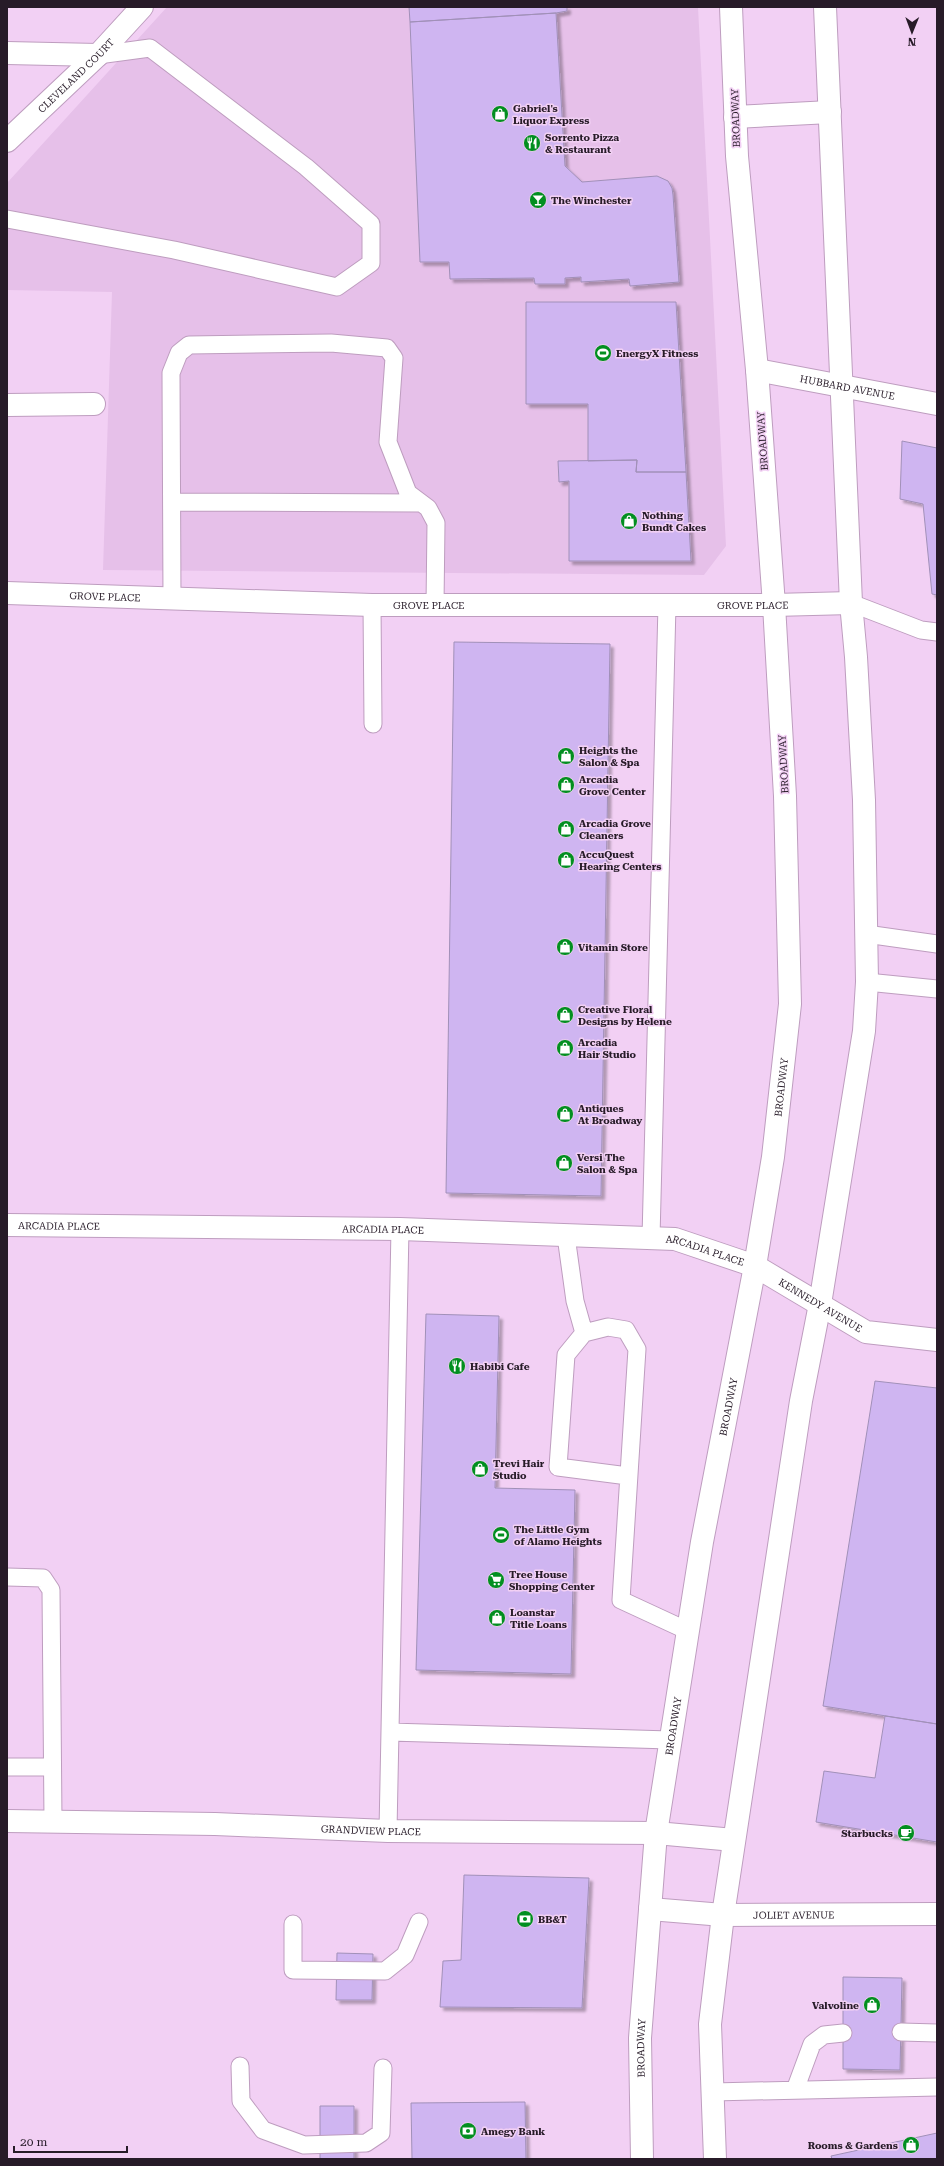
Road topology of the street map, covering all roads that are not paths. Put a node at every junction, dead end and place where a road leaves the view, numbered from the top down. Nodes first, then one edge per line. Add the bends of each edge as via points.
1 (142, 7) edge
2 (731, 7) edge
3 (825, 7) edge
4 (7, 53) edge
5 (98, 55) junction
6 (830, 112) junction
7 (735, 117) junction
8 (7, 141) edge
9 (7, 219) edge
10 (757, 370) junction
11 (842, 386) junction
12 (7, 404) edge
13 (94, 404) dead end
14 (937, 404) edge
15 (172, 502) junction
16 (420, 504) junction
17 (7, 593) edge
18 (172, 598) junction
19 (851, 603) junction
20 (372, 605) junction
21 (435, 605) junction
22 (667, 605) junction
23 (774, 605) junction
24 (937, 632) edge
25 (373, 724) dead end
26 (866, 934) junction
27 (937, 944) edge
28 (867, 982) junction
29 (937, 989) edge
30 (7, 1225) edge
31 (400, 1229) junction
32 (566, 1236) junction
33 (651, 1238) junction
34 (755, 1266) junction
35 (820, 1304) junction
36 (584, 1333) junction
37 (937, 1340) edge
38 (628, 1476) junction
39 (7, 1577) edge
40 (688, 1631) junction
41 (390, 1732) junction
42 (670, 1740) junction
43 (7, 1766) edge
44 (52, 1767) junction
45 (7, 1820) edge
46 (53, 1821) junction
47 (388, 1831) junction
48 (656, 1833) junction
49 (734, 1840) junction
50 (650, 1908) junction
51 (937, 1914) edge
52 (723, 1915) junction
53 (419, 1922) dead end
54 (293, 1924) dead end
55 (901, 2032) dead end
56 (843, 2033) dead end
57 (937, 2033) edge
58 (240, 2066) dead end
59 (383, 2068) dead end
60 (937, 2087) edge
61 (795, 2090) junction
62 (713, 2092) junction
63 (642, 2159) edge
64 (715, 2159) edge

1 - 5 main road, CLEVELAND COURT
2 - 7 main road, BROADWAY
3 - 6 main road
4 - 5 main road
5 - 8 main road, CLEVELAND COURT
5 - 9 lane via 150,48 306,167 371,224 371,263 336,287 174,250
6 - 7 main road
6 - 11 main road
7 - 10 main road, BROADWAY
10 - 11 main road, HUBBARD AVENUE
10 - 23 main road, BROADWAY
11 - 14 main road, HUBBARD AVENUE
11 - 19 main road
12 - 13 main road
15 - 16 lane
15 - 16 lane via 171,373 179,353 189,345 331,343 387,348 394,358 388,442 408,493
15 - 18 lane
16 - 21 lane via 428,508 436,523
17 - 18 main road, GROVE PLACE
18 - 20 main road, GROVE PLACE
19 - 23 main road, GROVE PLACE
19 - 24 lane via 921,630
19 - 26 main road via 864,800
20 - 21 main road, GROVE PLACE
20 - 25 lane
21 - 22 main road, GROVE PLACE
22 - 23 main road, GROVE PLACE
22 - 33 lane
23 - 34 main road, BROADWAY via 785,796 790,1004 773,1157
26 - 27 lane
26 - 28 main road
28 - 29 lane
28 - 35 main road via 864,1031
30 - 31 main road, ARCADIA PLACE
31 - 32 main road, ARCADIA PLACE
31 - 41 lane
32 - 33 main road, ARCADIA PLACE
32 - 36 lane via 576,1301
33 - 34 main road, ARCADIA PLACE via 675,1239
34 - 35 main road, KENNEDY AVENUE
34 - 40 main road, BROADWAY via 702,1542
35 - 37 main road, KENNEDY AVENUE via 866,1332
35 - 49 main road via 801,1401
36 - 38 lane via 608,1327 626,1330 637,1349
36 - 38 lane via 566,1355 558,1467
38 - 40 lane via 621,1600
39 - 44 lane via 43,1578 51,1590
40 - 42 main road, BROADWAY
41 - 42 lane
41 - 47 lane
42 - 48 main road, BROADWAY
43 - 44 lane
44 - 46 lane
45 - 46 main road, GRANDVIEW PLACE
46 - 47 main road, GRANDVIEW PLACE
47 - 48 main road, GRANDVIEW PLACE
48 - 49 main road, GRANDVIEW PLACE
48 - 50 main road, BROADWAY
49 - 52 main road
50 - 52 main road, JOLIET AVENUE
50 - 63 main road, BROADWAY via 640,2038
51 - 52 main road, JOLIET AVENUE
52 - 62 main road via 710,2024
53 - 54 lane via 405,1955 385,1971 294,1970
55 - 57 lane
56 - 61 lane via 824,2035 812,2044
58 - 59 lane via 241,2101 263,2130 304,2145 366,2143 381,2133
60 - 61 lane
61 - 62 lane
62 - 64 main road

